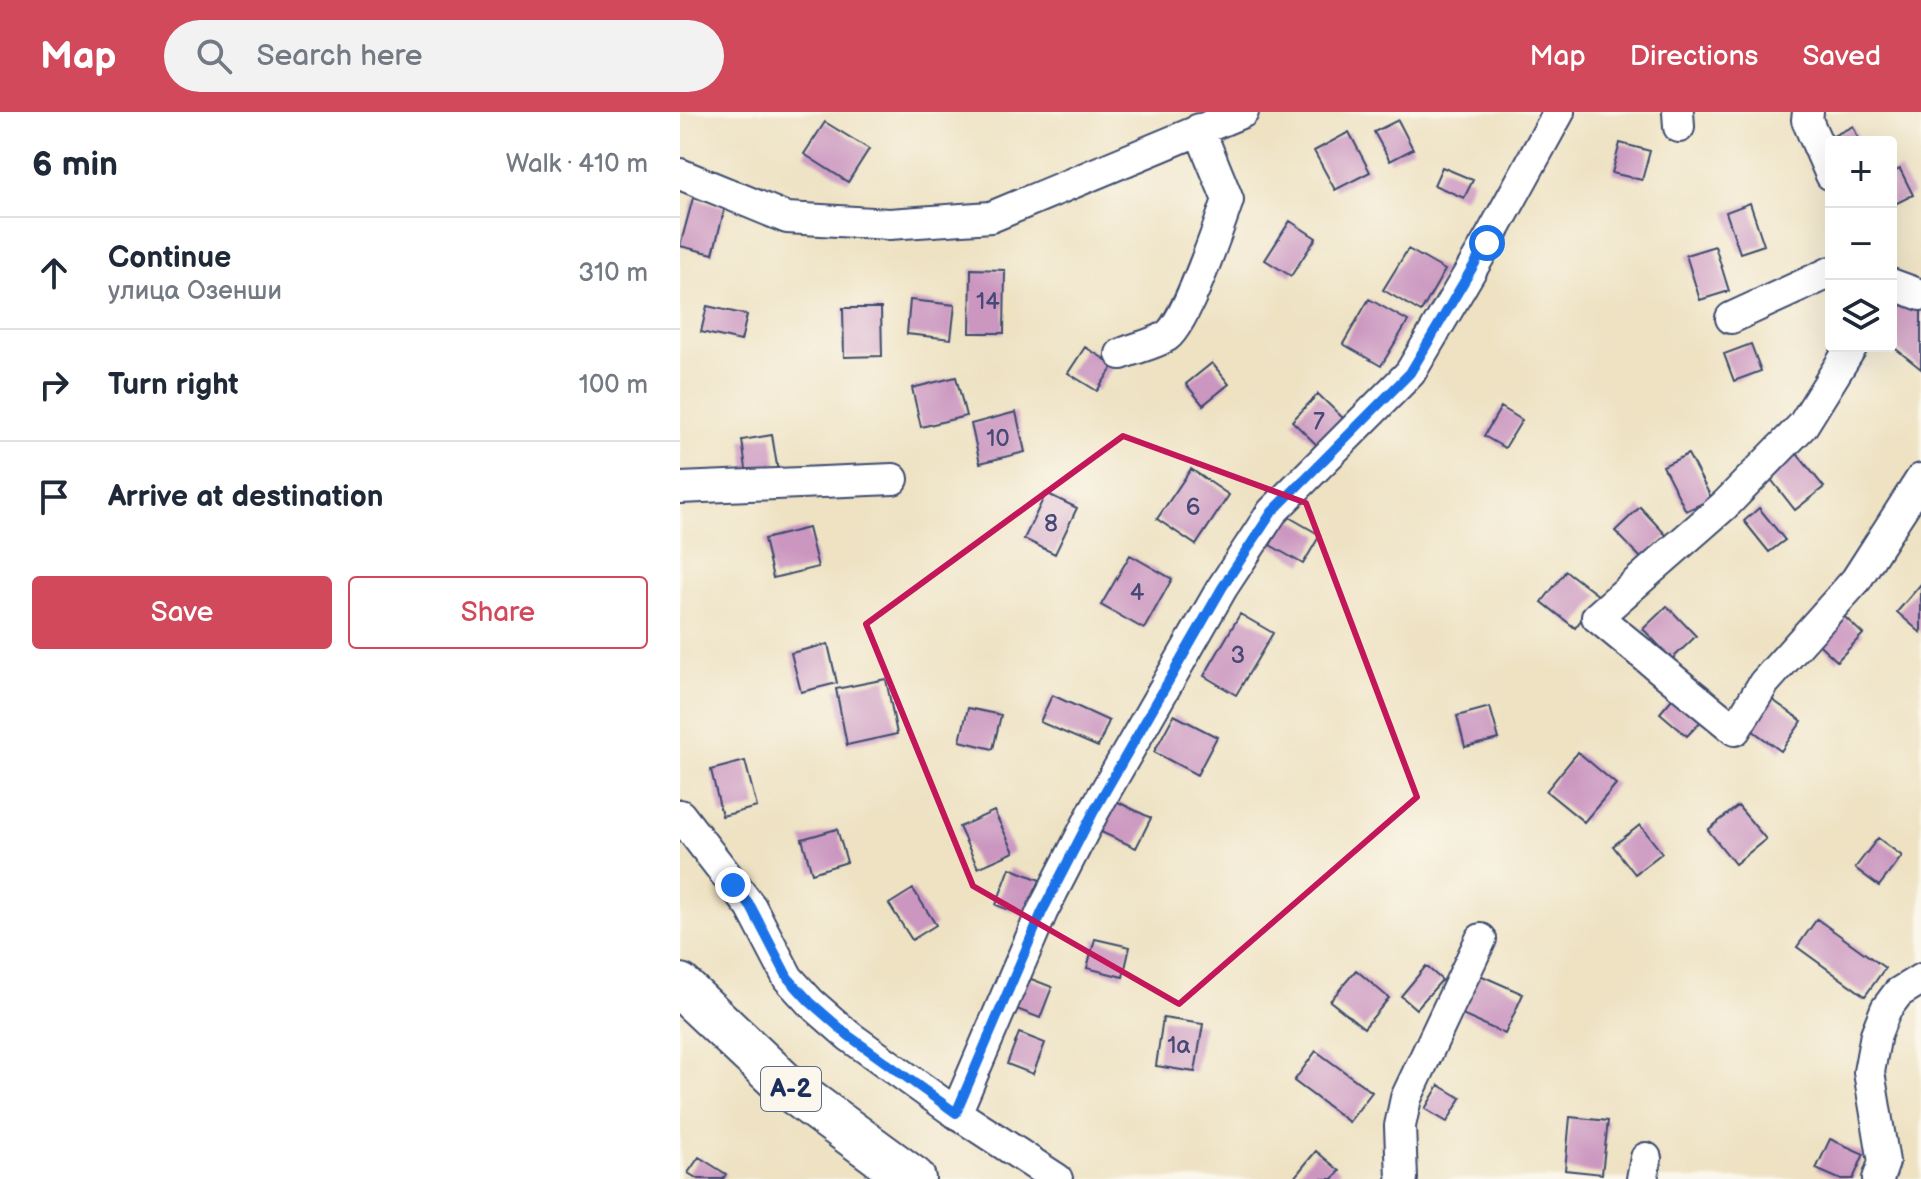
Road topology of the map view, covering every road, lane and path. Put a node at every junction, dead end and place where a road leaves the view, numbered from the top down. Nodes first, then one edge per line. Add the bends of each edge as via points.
1 (1243, 112) edge
2 (1559, 112) edge
3 (1808, 112) edge
4 (1181, 126) edge
5 (1825, 161) edge
6 (680, 174) edge
7 (1825, 275) edge
8 (1897, 286) edge
9 (1921, 295) edge
10 (1731, 318) dead end
11 (1848, 352) edge
12 (1121, 354) dead end
13 (893, 479) dead end
14 (1921, 479) edge
15 (680, 488) edge
16 (680, 815) edge
17 (1481, 939) dead end
18 (1921, 979) edge
19 (680, 986) edge
20 (956, 1113) junction
21 (913, 1179) edge
22 (1057, 1179) edge
23 (1402, 1179) edge
24 (1878, 1179) edge

1 - 4 street
2 - 20 street via 1410,373 1272,512 1222,588 1042,912
3 - 5 street
4 - 6 street via 991,217 889,224 787,218
4 - 12 street via 1228,200 1215,241 1169,335
7 - 10 street
8 - 9 street
11 - 14 street via 1803,425 1726,504 1597,617 1735,730 1764,683 1856,580
13 - 15 street
16 - 20 street via 751,907 788,978 810,1002
17 - 23 street via 1406,1098 1400,1126
18 - 24 street via 1898,993 1876,1034 1869,1072 1884,1162
19 - 21 highway, A-2 via 785,1085
20 - 22 street

